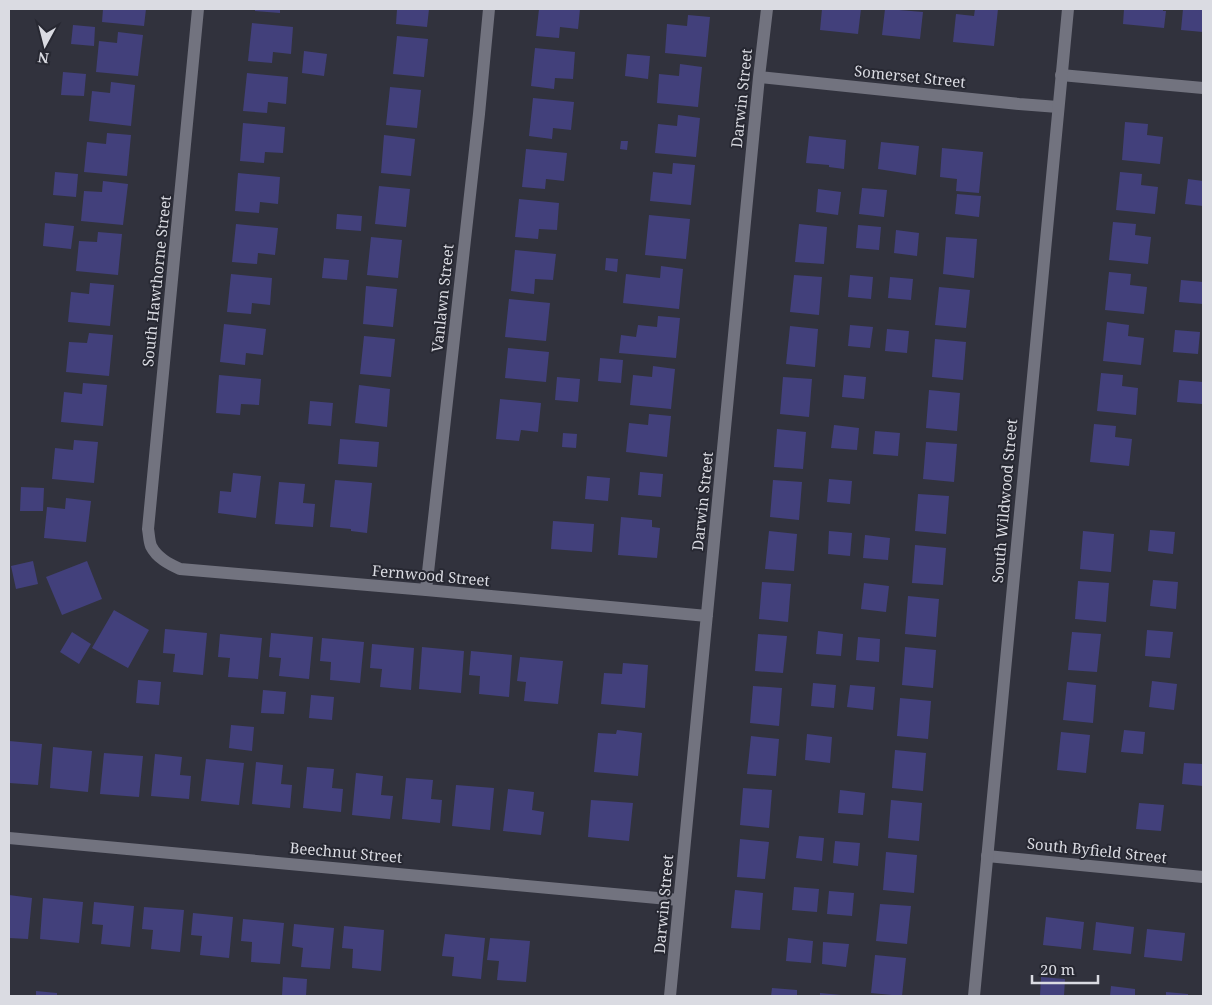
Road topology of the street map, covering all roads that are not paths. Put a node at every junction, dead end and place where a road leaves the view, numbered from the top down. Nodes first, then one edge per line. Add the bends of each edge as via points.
1 (198, 9) edge
2 (489, 9) edge
3 (767, 9) edge
4 (1068, 9) edge
5 (1061, 75) junction
6 (759, 77) junction
7 (1203, 88) edge
8 (1058, 107) junction
9 (157, 554) joint
10 (426, 590) junction
11 (707, 616) junction
12 (9, 838) edge
13 (988, 856) junction
14 (1203, 877) edge
15 (679, 900) junction
16 (670, 996) edge
17 (974, 996) edge

1 - 9 street, South Hawthorne Street via 148,529 151,545
2 - 10 street, Vanlawn Street
3 - 6 street, Darwin Street
4 - 5 street, South Wildwood Street
5 - 7 street
5 - 8 street, South Wildwood Street
6 - 8 street, Somerset Street
6 - 11 street, Darwin Street
8 - 13 street, South Wildwood Street
9 - 10 street, Fernwood Street via 180,569
10 - 11 street, Fernwood Street
11 - 15 street, Darwin Street
12 - 15 street, Beechnut Street
13 - 14 street, South Byfield Street
13 - 17 street, South Wildwood Street
15 - 16 street, Darwin Street

